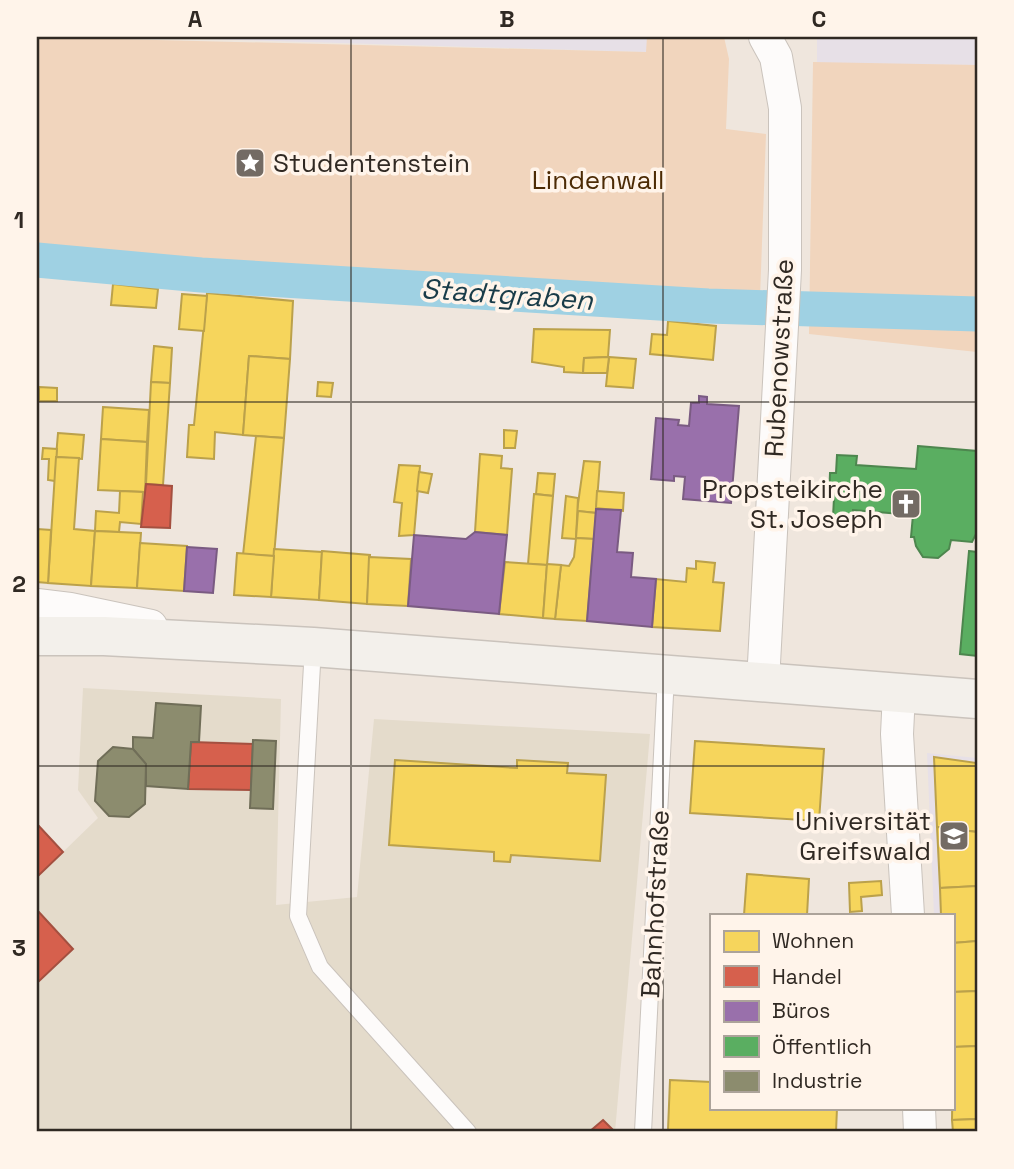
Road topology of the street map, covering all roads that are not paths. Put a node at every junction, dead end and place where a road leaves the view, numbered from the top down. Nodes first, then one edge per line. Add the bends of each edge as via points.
1 (765, 37) edge
2 (37, 605) edge
3 (37, 636) edge
4 (224, 642) junction
5 (313, 647) junction
6 (666, 675) junction
7 (763, 682) junction
8 (899, 693) junction
9 (977, 699) edge
10 (908, 914) edge
11 (919, 1110) edge
12 (468, 1132) edge
13 (643, 1132) edge
14 (920, 1132) edge

1 - 7 street, Rubenowstraße via 776,57 785,108 782,348
2 - 4 street
3 - 4 main road
4 - 5 main road
5 - 6 main road
5 - 12 lane via 298,916 320,967
6 - 7 main road
6 - 13 lane, Bahnhofstraße
7 - 8 main road
8 - 9 main road
8 - 10 street via 897,734
11 - 14 street

